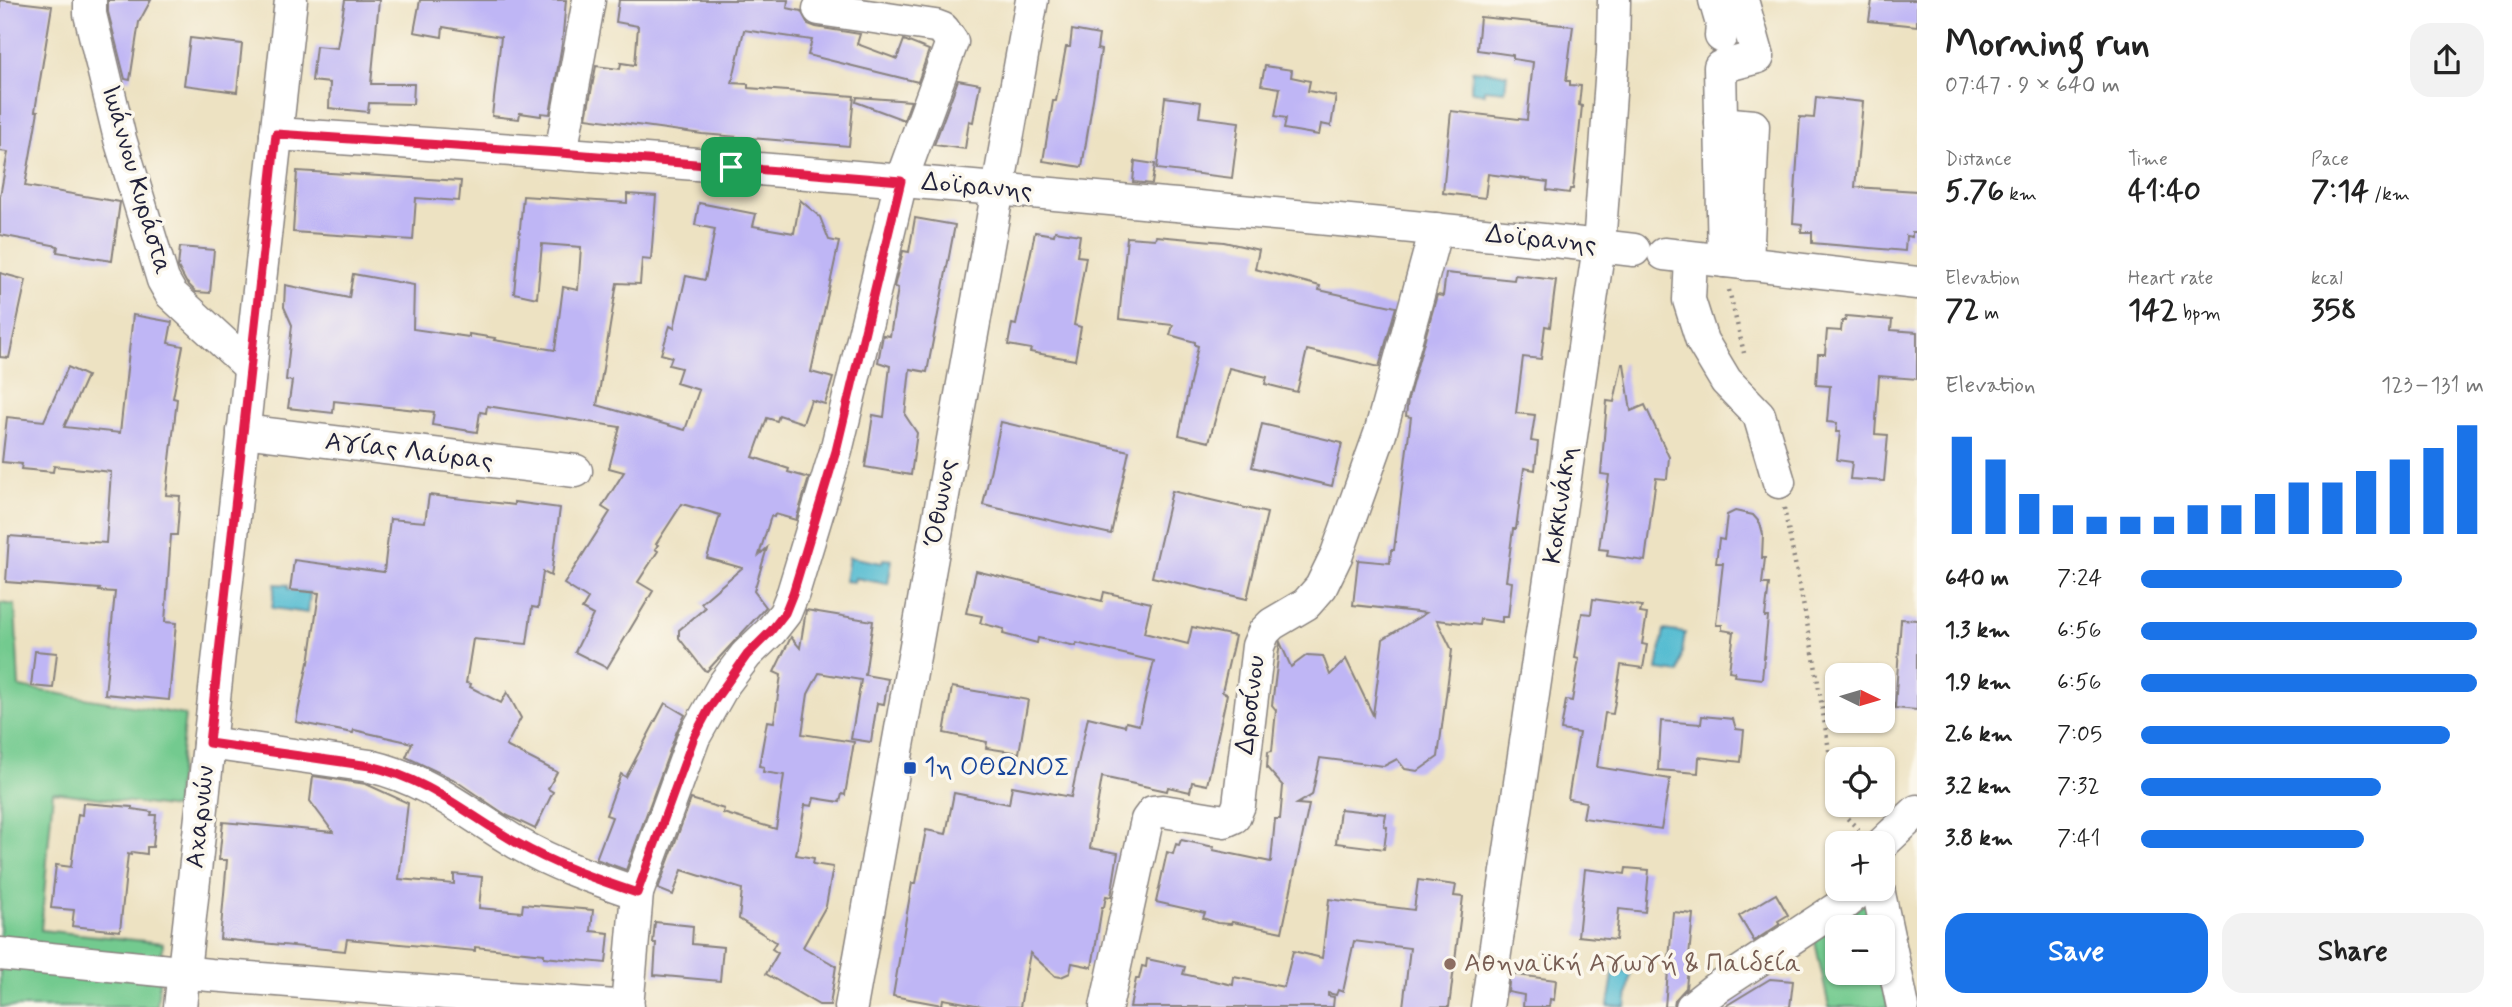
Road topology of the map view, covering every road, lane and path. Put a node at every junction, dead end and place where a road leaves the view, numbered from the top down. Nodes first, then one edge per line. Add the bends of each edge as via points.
1 (90, 0) edge
2 (291, 0) edge
3 (589, 0) edge
4 (1032, 0) edge
5 (1614, 0) edge
6 (1715, 0) edge
7 (1742, 0) edge
8 (819, 9) dead end
9 (1721, 36) dead end
10 (276, 134) junction
11 (561, 153) junction
12 (901, 181) junction
13 (996, 189) junction
14 (1436, 229) junction
15 (1599, 246) junction
16 (1663, 254) junction
17 (1736, 262) junction
18 (1917, 283) edge
19 (1744, 354) dead end
20 (251, 368) junction
21 (243, 431) junction
22 (576, 471) dead end
23 (1779, 481) joint
24 (209, 743) junction
25 (1829, 747) edge
26 (1917, 811) edge
27 (1895, 832) edge
28 (637, 893) junction
29 (1847, 901) edge
30 (1881, 901) edge
31 (0, 954) edge
32 (184, 972) junction
33 (180, 1007) edge
34 (628, 1007) edge
35 (851, 1007) edge
36 (1106, 1007) edge
37 (1487, 1007) edge
38 (1692, 1007) edge
39 (1903, 1007) edge

1 - 20 street, Ιωάννου Κυράστα via 120,139 163,280 172,294
2 - 10 street, Αχαρνών
3 - 11 street
4 - 13 street, Όθωνος
5 - 15 street, Κοκκινάκη
6 - 9 street
7 - 17 street via 1758,57 1720,67 1721,123
8 - 12 street via 935,26 950,37 952,42
10 - 11 street, Δοϊρανης
10 - 20 street, Αχαρνών
11 - 12 street, Δοϊρανης
12 - 13 street, Δοϊρανης
12 - 28 street via 836,451 793,593 785,613 747,655 694,737
13 - 14 street, Δοϊρανης
13 - 35 street, Όθωνος
14 - 15 street, Δοϊρανης
14 - 36 street, Δροσίνου via 1380,434 1337,554 1321,587 1306,604 1272,624 1258,646 1234,817 1225,821 1163,810 1153,812 1147,820
15 - 16 street, Δοϊρανης
15 - 37 street, Κοκκινάκη
16 - 17 street, Δοϊρανης
16 - 23 street via 1689,300 1702,341 1726,381 1759,415
17 - 18 street, Δοϊρανης
17 - 19 path
20 - 21 street, Αχαρνών
21 - 22 street, Αγίας Λαύρας
21 - 24 street, Αχαρνών
23 - 25 path
24 - 28 street via 396,772 546,859
24 - 32 street, Αχαρνών
26 - 27 street
28 - 34 street
29 - 38 street
30 - 39 street
31 - 32 street
32 - 33 street, Αχαρνών
32 - 34 street

